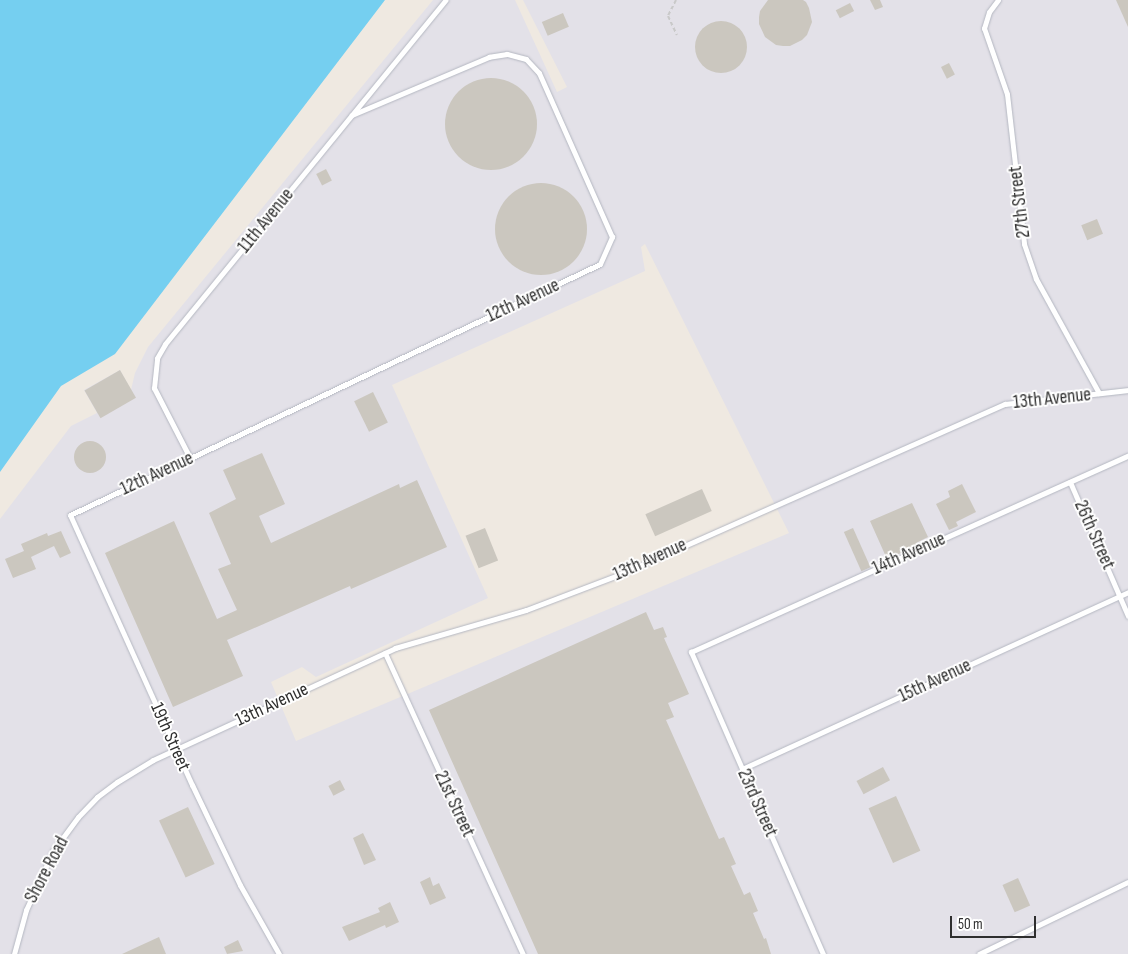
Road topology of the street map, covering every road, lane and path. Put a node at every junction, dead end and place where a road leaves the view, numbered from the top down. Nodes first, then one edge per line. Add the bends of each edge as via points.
1 (446, 0) edge
2 (676, 0) edge
3 (998, 0) edge
4 (677, 35) dead end
5 (352, 115) junction
6 (1128, 390) edge
7 (1099, 394) junction
8 (1128, 456) edge
9 (190, 458) junction
10 (1070, 482) junction
11 (70, 515) joint
12 (1128, 592) edge
13 (1120, 595) junction
14 (1128, 616) edge
15 (691, 652) joint
16 (385, 653) junction
17 (175, 749) junction
18 (742, 769) junction
19 (1128, 882) edge
20 (14, 954) edge
21 (279, 954) edge
22 (523, 954) edge
23 (823, 954) edge
24 (980, 954) edge

1 - 5 lane, 11th Avenue
2 - 4 path via 668,16
3 - 7 lane, 27th Street via 989,12 984,28 1007,94 1024,244 1036,279
5 - 9 lane, 11th Avenue via 165,344 157,358 154,388
5 - 9 lane, 12th Avenue via 489,57 507,54 526,59 539,73 612,237 600,264
6 - 7 lane, 13th Avenue
7 - 16 lane, 13th Avenue via 1006,404 621,574 526,610
8 - 10 lane, 14th Avenue
9 - 11 lane, 12th Avenue
10 - 13 lane, 26th Street
10 - 15 lane, 14th Avenue
11 - 17 lane, 19th Street
12 - 13 lane, 15th Avenue
13 - 14 lane, 26th Street
13 - 18 lane, 15th Avenue
15 - 18 lane, 23rd Street
16 - 17 lane, 13th Avenue
16 - 22 lane, 21st Street
17 - 20 lane, Shore Road via 117,782 78,817 53,851 26,910
17 - 21 lane, 19th Street via 240,885
18 - 23 lane, 23rd Street
19 - 24 lane

